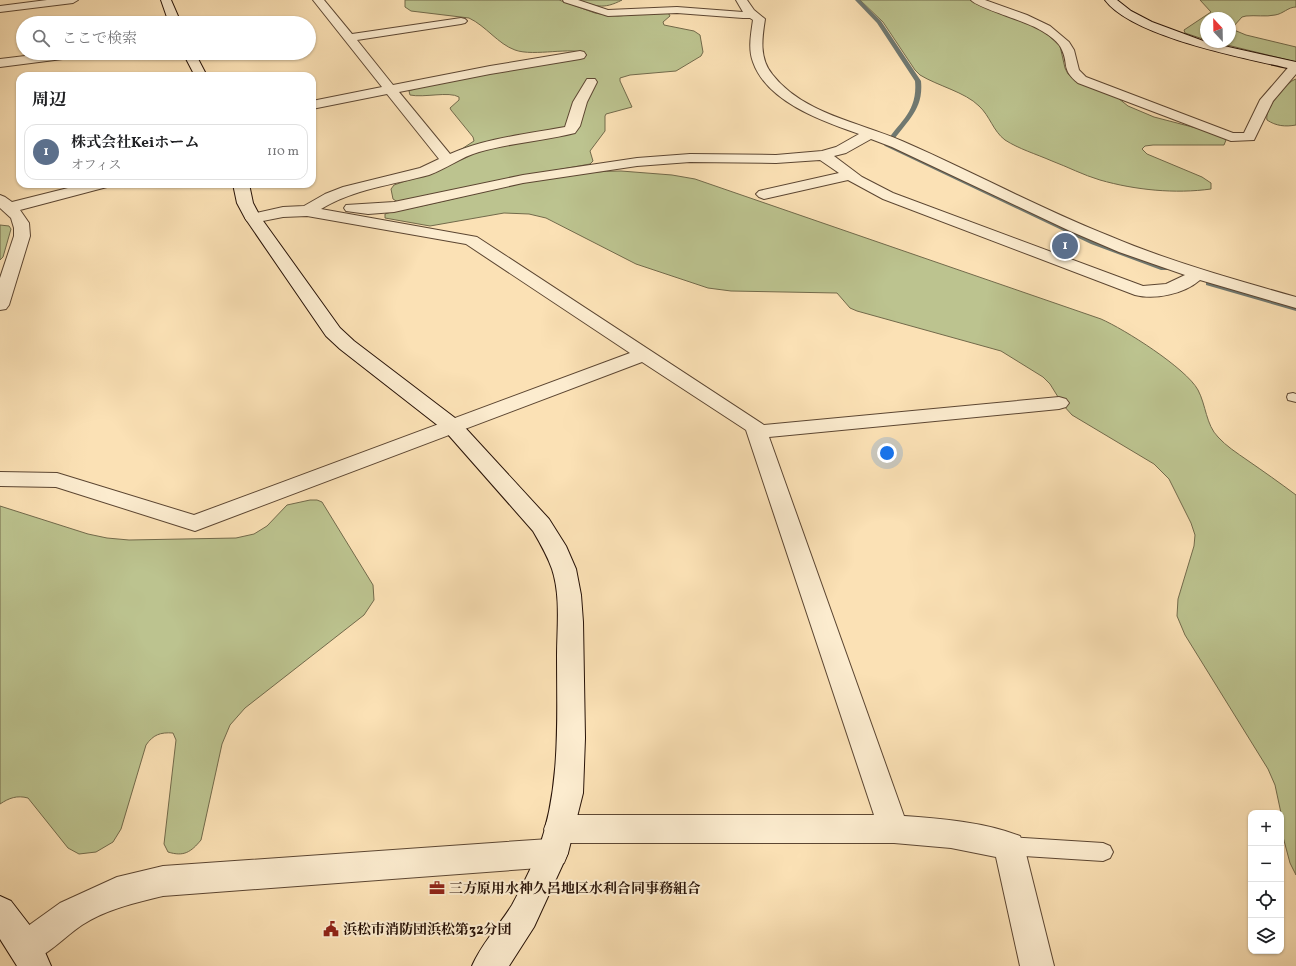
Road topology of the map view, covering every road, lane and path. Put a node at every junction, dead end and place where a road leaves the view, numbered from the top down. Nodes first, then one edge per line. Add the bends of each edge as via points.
1 (73, 0) edge
2 (166, 0) edge
3 (318, 0) edge
4 (568, 0) edge
5 (741, 0) edge
6 (976, 0) edge
7 (1110, 0) edge
8 (0, 9) edge
9 (752, 14) junction
10 (172, 16) edge
11 (461, 21) dead end
12 (349, 38) junction
13 (580, 55) dead end
14 (23, 60) edge
15 (193, 60) edge
16 (0, 63) edge
17 (1296, 66) edge
18 (199, 72) edge
19 (591, 82) dead end
20 (391, 89) junction
21 (316, 104) edge
22 (869, 134) junction
23 (823, 155) junction
24 (448, 161) junction
25 (852, 176) junction
26 (85, 188) edge
27 (242, 188) edge
28 (764, 194) dead end
29 (5, 204) edge
30 (312, 208) junction
31 (253, 218) junction
32 (1197, 273) junction
33 (1296, 304) edge
34 (0, 305) edge
35 (645, 354) junction
36 (1059, 403) dead end
37 (452, 426) junction
38 (757, 432) junction
39 (0, 480) edge
40 (894, 829) junction
41 (556, 841) junction
42 (1009, 846) junction
43 (1103, 852) dead end
44 (0, 912) edge
45 (30, 957) edge
46 (489, 966) edge
47 (1037, 966) edge

1 - 8 street
2 - 10 street
3 - 12 street
4 - 9 street via 608,13 677,10 743,16
5 - 9 street
6 - 17 street via 1042,25 1066,46 1071,68 1082,80 1231,137 1249,137 1267,100
7 - 17 street via 1134,17 1174,34
9 - 22 street via 759,20 755,45 757,58 763,71 774,84 813,111
11 - 12 street
12 - 20 street
13 - 20 street
14 - 16 street
15 - 18 street
19 - 24 street via 580,102 570,130 488,145
20 - 21 street
20 - 24 street
22 - 23 street via 841,150
22 - 32 street via 1100,238
23 - 25 street
23 - 30 street via 776,159 663,159 523,179 394,208
24 - 30 street via 407,177 348,190
25 - 28 street
25 - 32 street via 888,196 1141,291 1160,291 1190,282
26 - 29 street
27 - 31 street via 245,203
29 - 34 street via 18,214 22,236
30 - 31 street
30 - 35 street via 471,240
31 - 37 street via 333,332
32 - 33 street
35 - 37 street
35 - 38 street via 755,427
36 - 38 street
37 - 39 street via 195,523 57,480
37 - 41 street via 541,525 564,569 569,595 571,738 568,793
38 - 40 street
40 - 41 street
40 - 42 street via 951,834
41 - 45 street via 163,882 117,892 71,914
41 - 46 street via 523,916
42 - 43 lane
42 - 47 street
44 - 45 street

